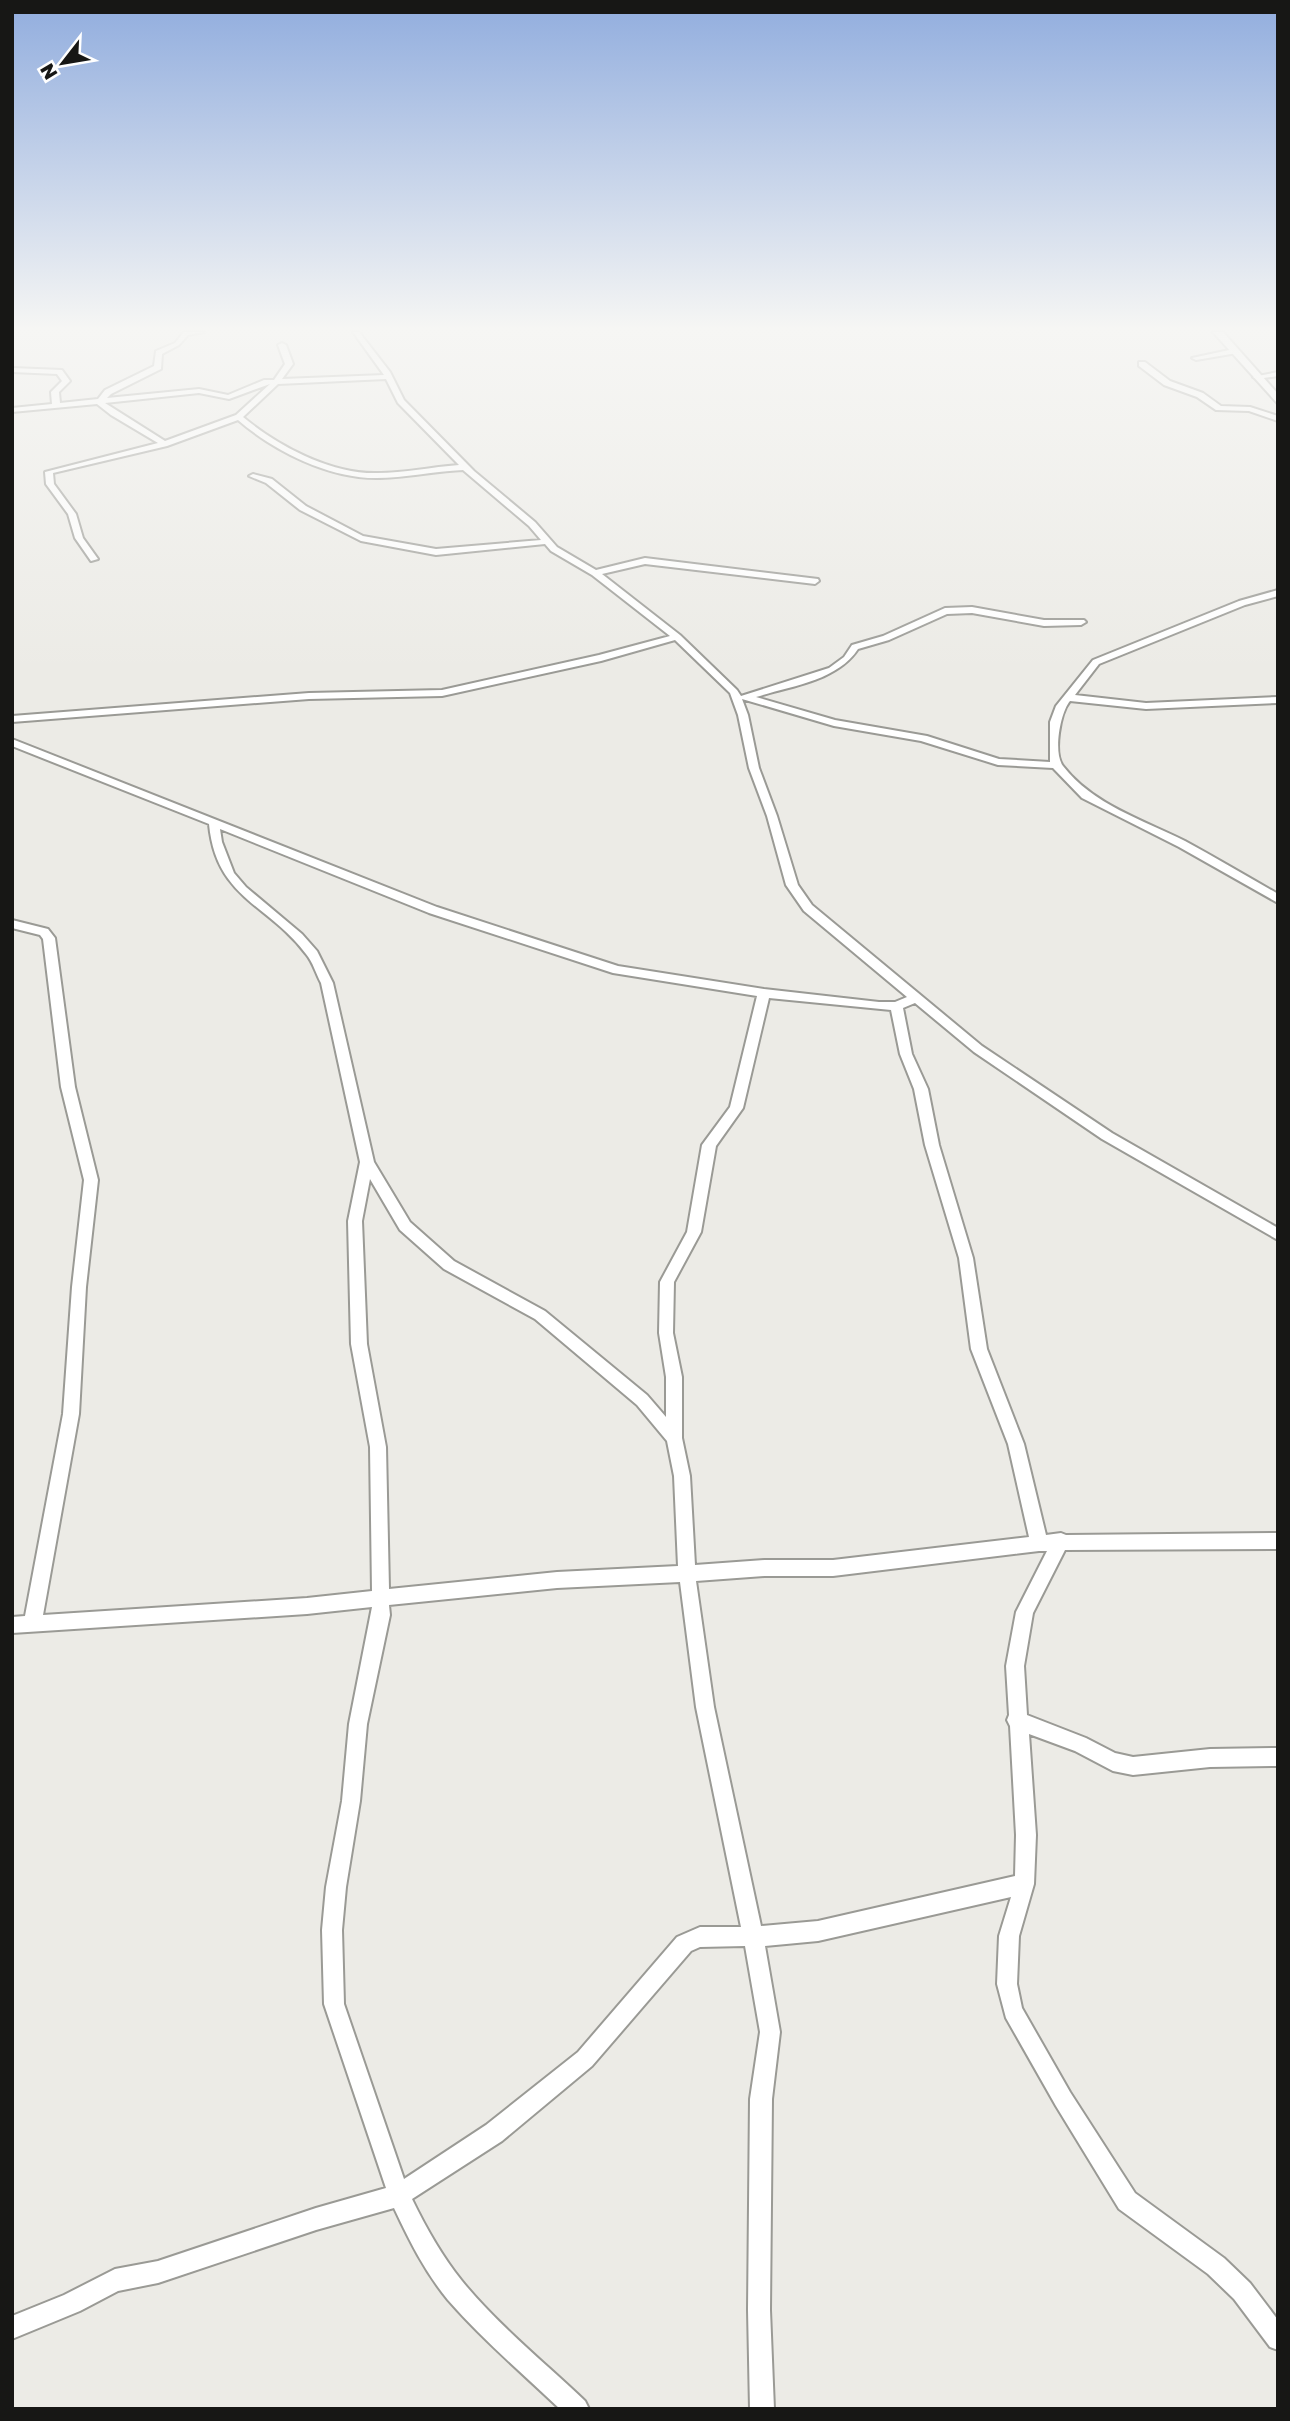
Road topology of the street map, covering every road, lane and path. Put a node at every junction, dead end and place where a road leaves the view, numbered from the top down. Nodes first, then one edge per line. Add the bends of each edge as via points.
1 (160, 445) edge
2 (281, 445) edge
3 (444, 445) edge
4 (466, 467) junction
5 (253, 476) dead end
6 (545, 542) junction
7 (94, 559) dead end
8 (595, 573) junction
9 (815, 581) dead end
10 (1278, 593) edge
11 (1081, 622) dead end
12 (677, 637) junction
13 (734, 692) junction
14 (746, 697) junction
15 (1067, 697) junction
16 (1278, 700) edge
17 (12, 719) edge
18 (12, 742) edge
19 (1056, 765) junction
20 (214, 822) junction
21 (1278, 899) edge
22 (12, 924) edge
23 (764, 993) junction
24 (915, 998) junction
25 (896, 1006) junction
26 (367, 1162) junction
27 (1278, 1235) edge
28 (674, 1438) junction
29 (1060, 1541) junction
30 (1278, 1541) edge
31 (1039, 1542) junction
32 (687, 1574) junction
33 (380, 1597) junction
34 (33, 1622) junction
35 (12, 1625) edge
36 (1016, 1720) junction
37 (1278, 1757) edge
38 (1024, 1884) junction
39 (751, 1937) junction
40 (399, 2195) junction
41 (12, 2328) edge
42 (1278, 2339) edge
43 (577, 2409) edge
44 (762, 2409) edge

1 - 7 street via 49,472 50,484 72,514 79,538
2 - 4 street via 351,472 377,476
3 - 4 street
4 - 6 street via 532,524
5 - 6 street via 269,481 303,508 361,538 436,552
6 - 8 street
8 - 9 street via 645,561
8 - 12 street
10 - 15 street via 1096,662
11 - 14 street via 1044,624 972,610 945,611 855,647 832,670
12 - 13 street
12 - 17 street via 601,659 442,693 309,696
13 - 14 street
13 - 24 street via 754,768 798,897
14 - 19 street via 834,723 923,738 998,762
15 - 16 street via 1118,707
15 - 19 street via 1055,722
18 - 20 street
19 - 21 street via 1086,796
20 - 23 street via 433,910 617,970
20 - 26 street via 216,842 229,874 298,937 313,954 327,983
22 - 34 street via 49,937 68,1087 91,1180 71,1414
23 - 25 street
23 - 28 street via 736,1108 709,1145 694,1232 667,1282
24 - 25 street
24 - 27 street via 978,1049 1107,1136
25 - 31 street via 966,1258 979,1349 1016,1444
26 - 28 street via 405,1226 449,1265 540,1315 642,1400
26 - 33 street via 355,1235 359,1343 378,1447
28 - 32 street via 682,1476
29 - 30 street
29 - 31 street
29 - 36 street via 1025,1612 1015,1666
31 - 32 street via 834,1568
32 - 33 street via 557,1580
32 - 39 street via 705,1707
33 - 34 street via 307,1606
33 - 40 street via 381,1615 358,1724 336,1887 332,1960 334,2004
34 - 35 street
36 - 37 street via 1113,1762 1133,1766
36 - 38 street via 1026,1835
38 - 39 street via 818,1931
38 - 42 street via 1009,1936 1007,1984 1024,2033 1127,2201 1216,2266 1242,2291
39 - 40 street via 700,1937 684,1944 585,2059 494,2133
39 - 44 street via 770,2032 761,2099
40 - 41 street via 158,2272 114,2280
40 - 43 street via 421,2241 456,2290

